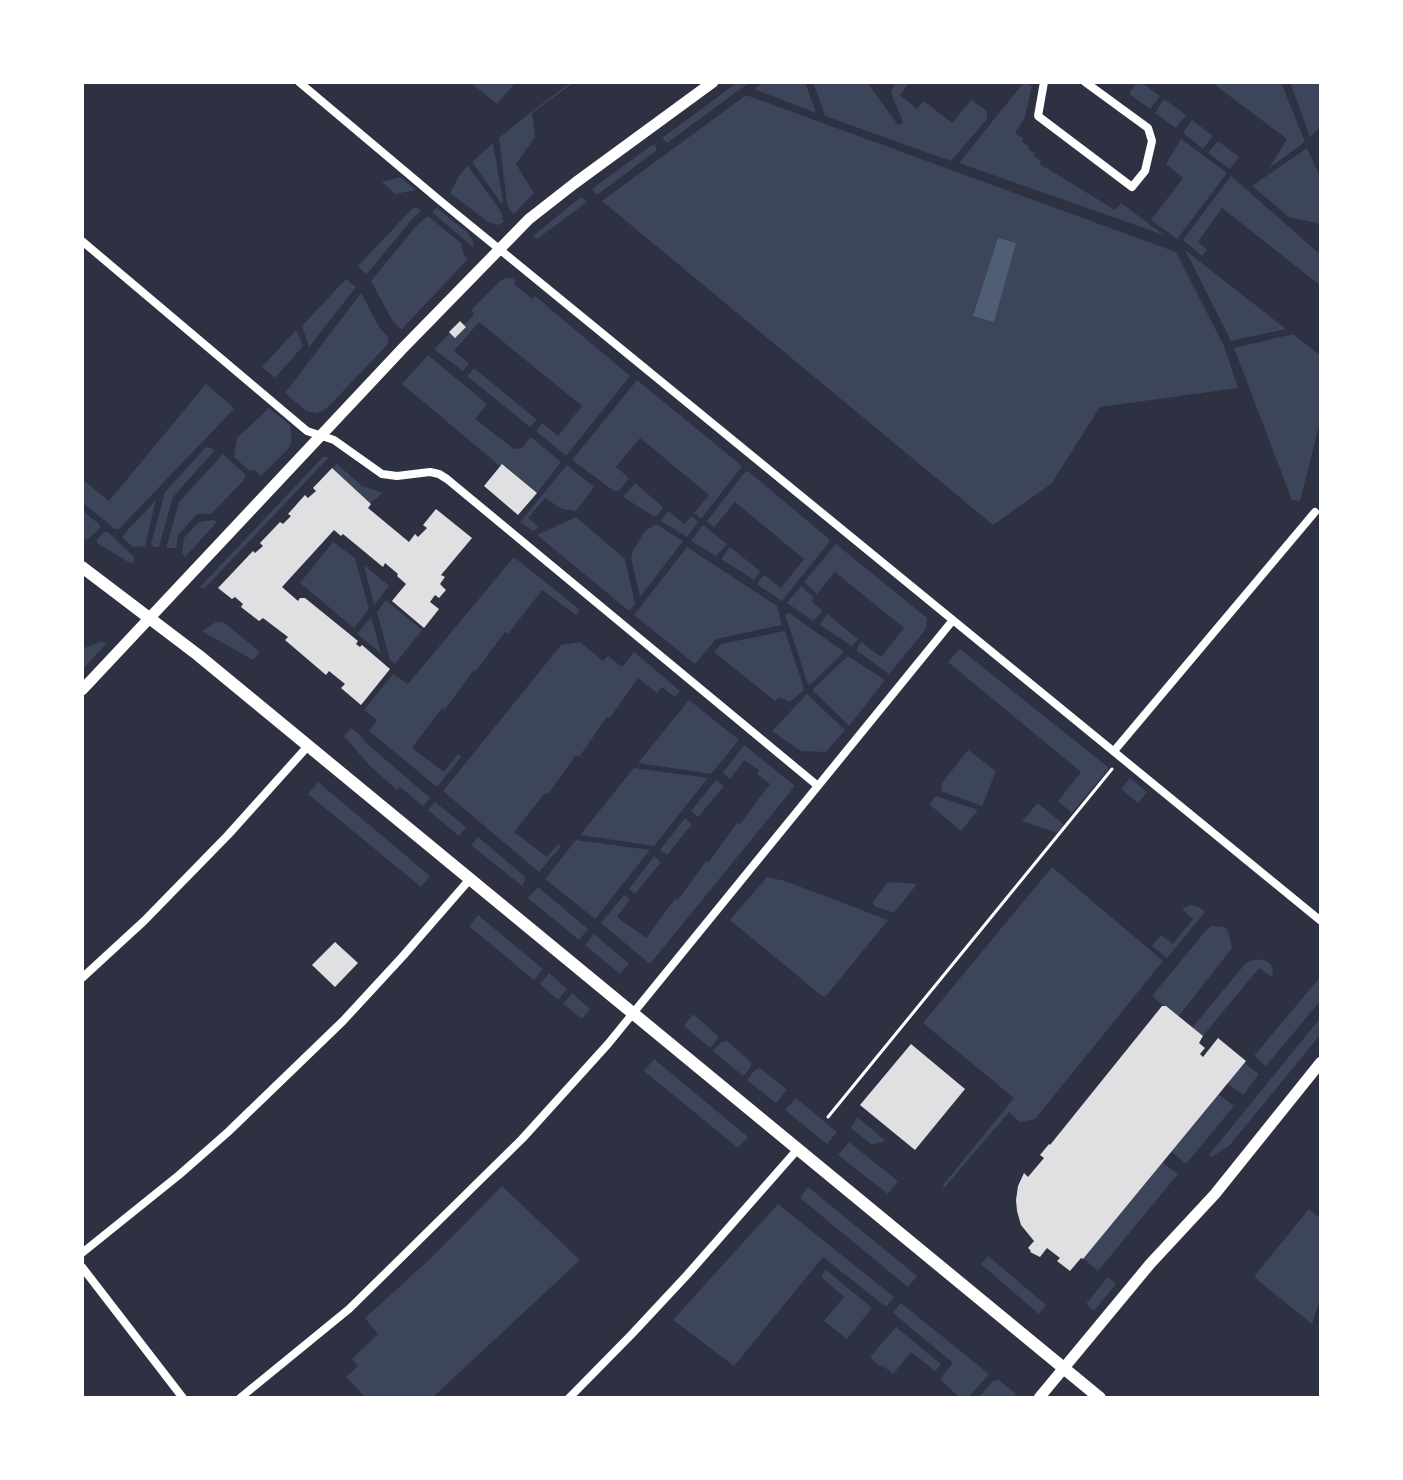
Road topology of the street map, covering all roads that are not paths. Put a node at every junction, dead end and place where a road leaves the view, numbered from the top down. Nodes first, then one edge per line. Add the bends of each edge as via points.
1 (299, 82) edge
2 (713, 82) edge
3 (1044, 82) edge
4 (1085, 82) edge
5 (82, 241) edge
6 (500, 248) junction
7 (321, 435) junction
8 (1315, 512) dead end
9 (82, 567) edge
10 (151, 618) junction
11 (953, 620) junction
12 (82, 690) edge
13 (308, 746) junction
14 (1114, 751) junction
15 (818, 786) junction
16 (470, 879) junction
17 (1321, 921) edge
18 (82, 978) edge
19 (632, 1013) junction
20 (1321, 1062) edge
21 (797, 1150) junction
22 (82, 1253) edge
23 (82, 1267) edge
24 (1065, 1368) junction
25 (183, 1398) edge
26 (240, 1398) edge
27 (569, 1398) edge
28 (1039, 1398) edge
29 (1100, 1398) edge

1 - 6 street
2 - 6 street via 552,200
3 - 4 street via 1038,116 1132,187 1145,171 1152,141 1148,128
5 - 7 street via 307,431
6 - 7 street
6 - 11 street
7 - 10 street
7 - 15 street via 382,474 430,472 447,479
8 - 14 street
9 - 10 main road
10 - 12 street
10 - 13 main road
11 - 14 street
11 - 15 street
13 - 16 main road
13 - 18 street via 228,835
14 - 17 street
15 - 19 street
16 - 19 main road
16 - 22 street via 343,1021 199,1158
19 - 21 main road
19 - 26 street via 522,1139 405,1255 339,1318
20 - 24 street
21 - 24 main road
21 - 27 street
23 - 25 street
24 - 28 street
24 - 29 main road

